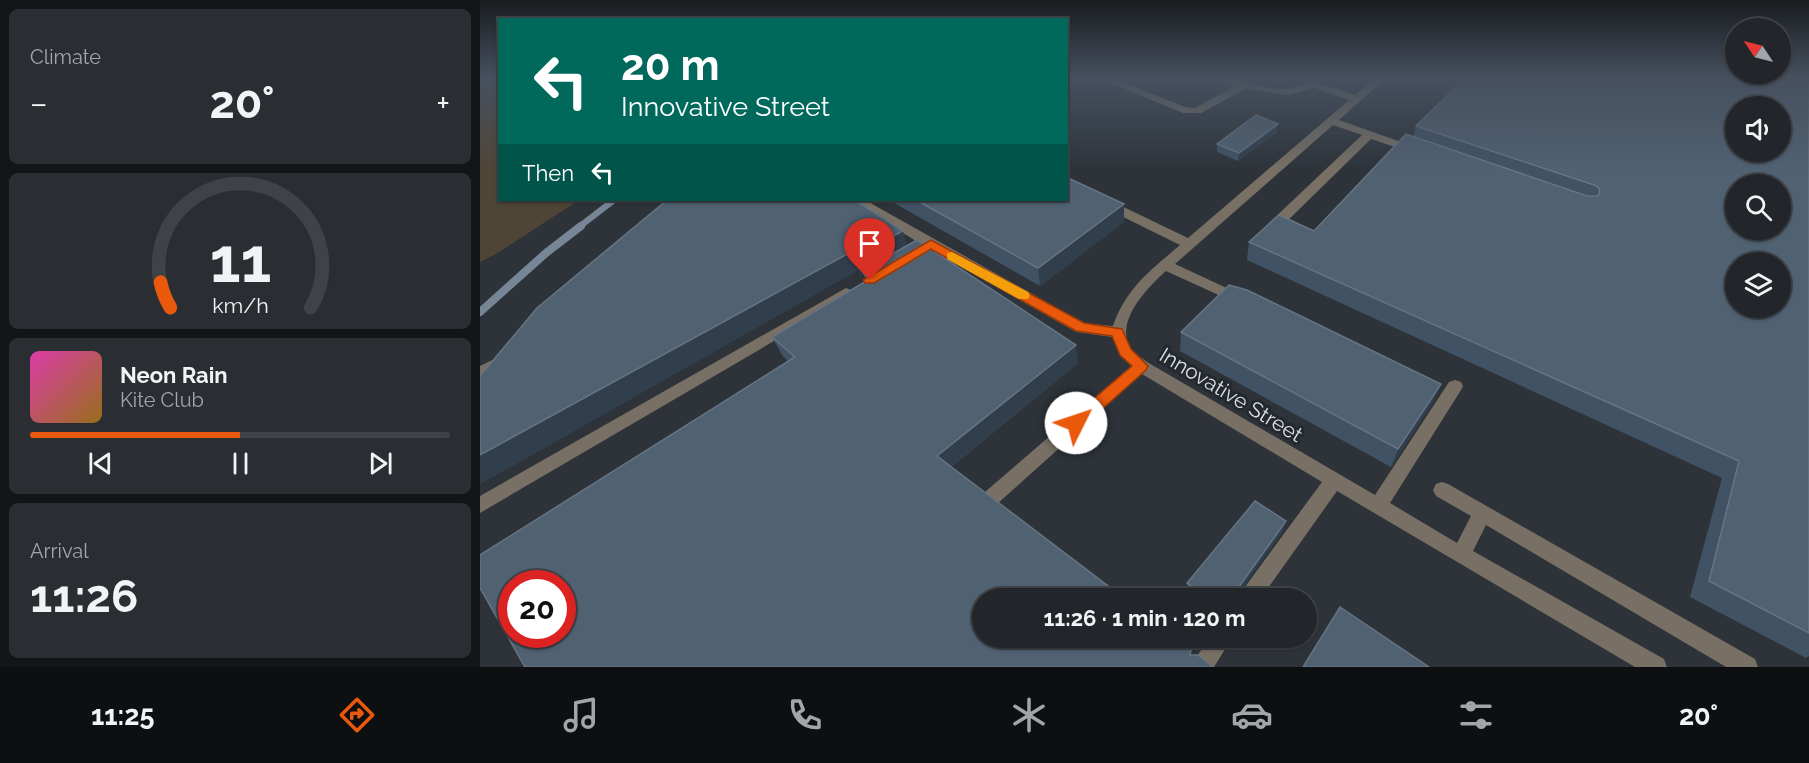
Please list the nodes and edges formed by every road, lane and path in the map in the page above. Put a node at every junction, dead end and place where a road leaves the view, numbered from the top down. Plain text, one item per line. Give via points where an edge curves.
1 (1181, 109) edge
2 (1200, 109) edge
3 (1345, 109) edge
4 (1332, 121) junction
5 (1370, 134) junction
6 (1426, 154) edge
7 (1097, 199) edge
8 (859, 201) edge
9 (1273, 227) edge
10 (931, 244) junction
11 (1189, 244) junction
12 (1165, 265) junction
13 (890, 268) edge
14 (860, 286) edge
15 (1245, 302) edge
16 (1118, 332) junction
17 (515, 351) edge
18 (1141, 366) junction
19 (483, 371) edge
20 (1455, 386) dead end
21 (1334, 480) junction
22 (1442, 490) dead end
23 (991, 498) edge
24 (480, 504) edge
25 (1378, 506) junction
26 (1482, 513) junction
27 (1461, 555) junction
28 (1256, 588) edge
29 (1215, 648) edge
30 (1651, 666) edge
31 (1201, 667) edge
32 (1747, 667) edge

1 - 2 street
3 - 4 street
4 - 5 street
4 - 11 street
5 - 6 street
5 - 9 street
7 - 11 street
8 - 10 street
10 - 13 street
10 - 16 street via 1081,328
11 - 12 street
12 - 15 street
12 - 16 street via 1132,299
14 - 24 street
16 - 18 street, Innovative Street via 1125,352
17 - 19 street
18 - 21 street, Innovative Street
18 - 23 street
20 - 25 street
21 - 25 street, Innovative Street
21 - 28 street
22 - 26 street
25 - 27 street, Innovative Street
26 - 27 street
26 - 32 street
27 - 30 street, Innovative Street
29 - 31 street

